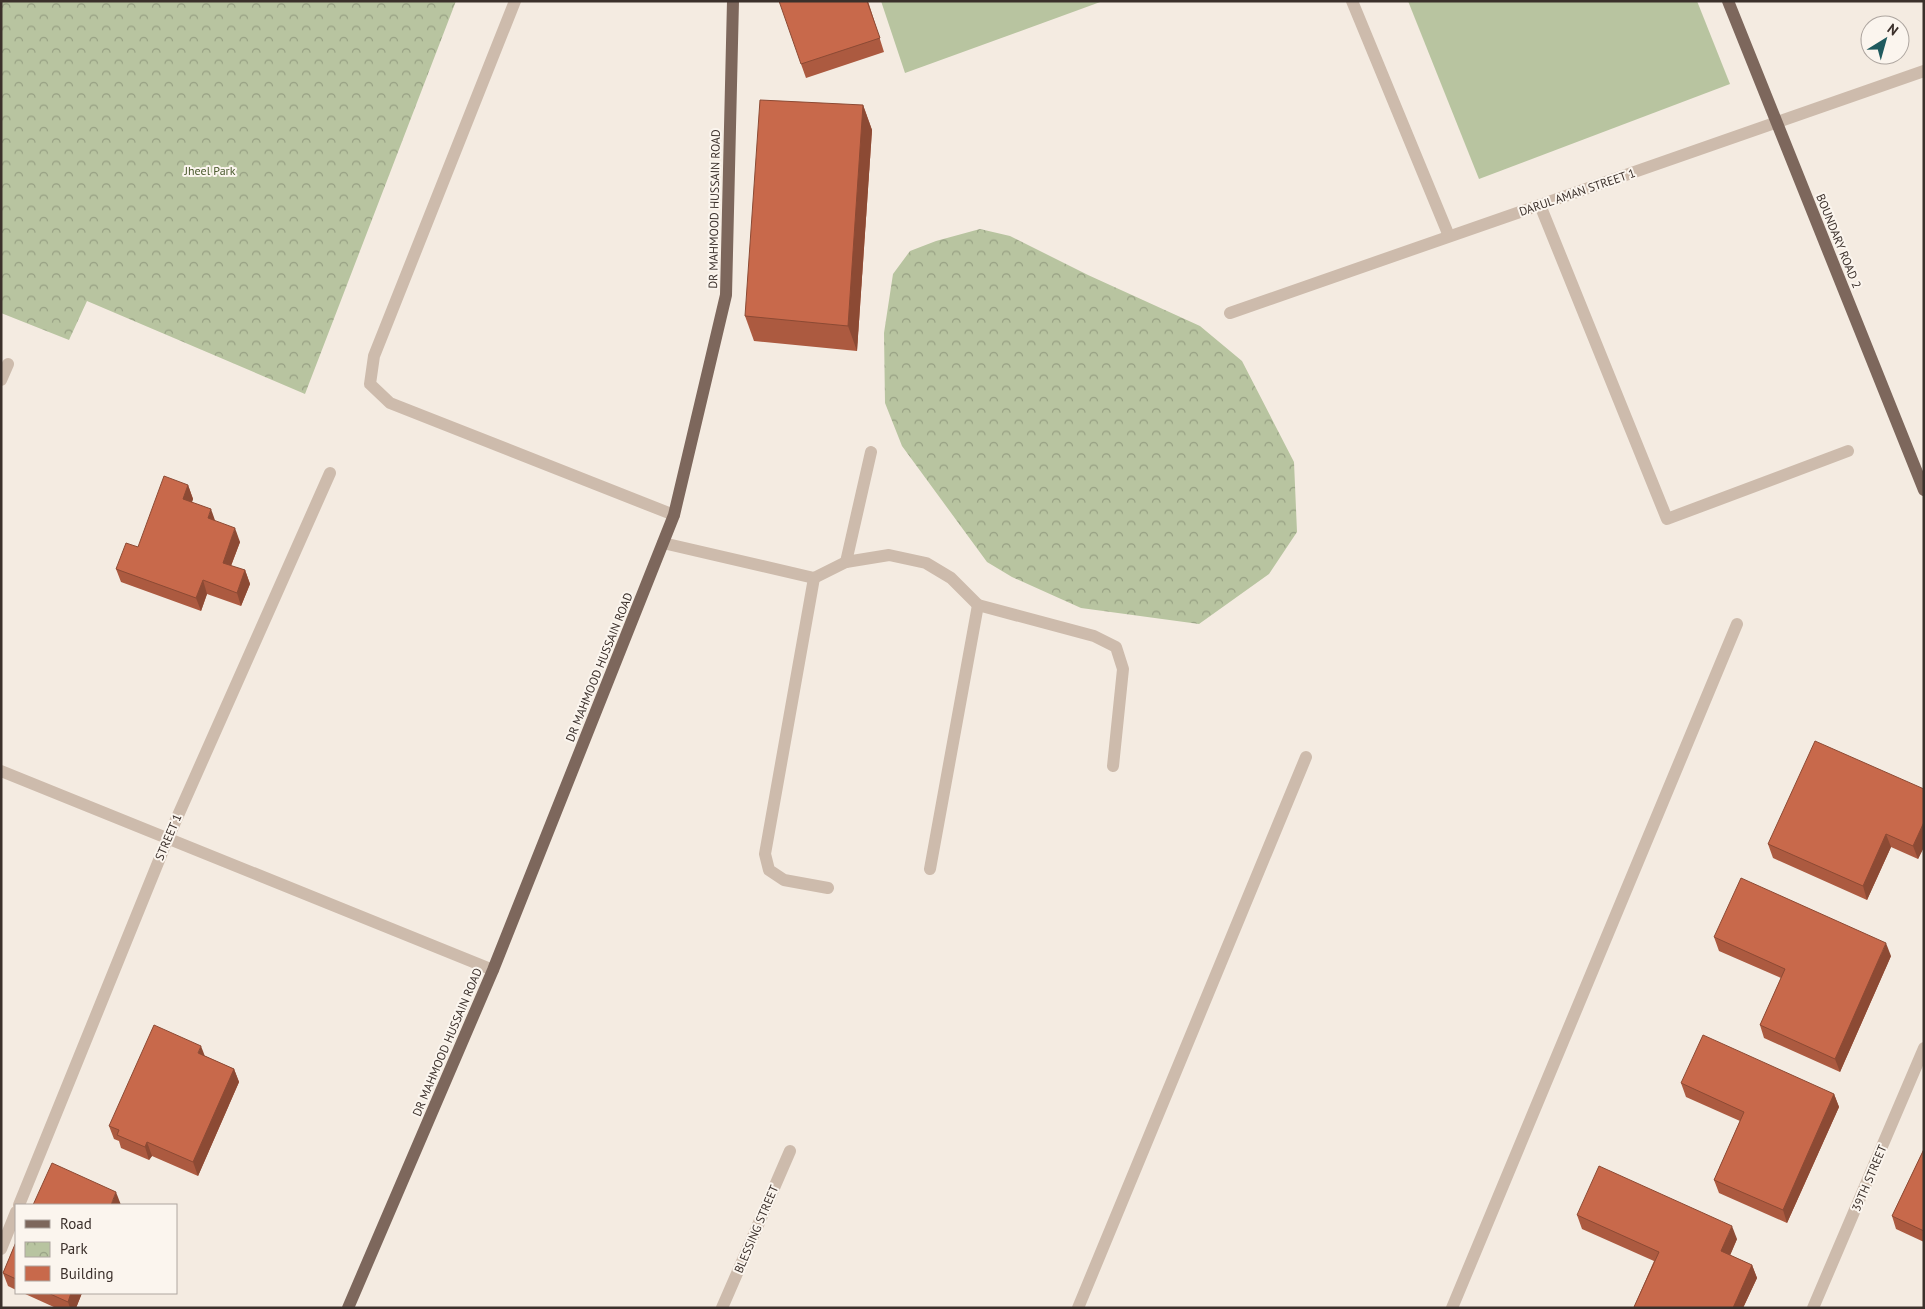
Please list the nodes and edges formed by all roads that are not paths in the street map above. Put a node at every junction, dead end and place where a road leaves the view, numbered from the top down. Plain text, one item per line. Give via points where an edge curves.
1 (515, 1) edge
2 (733, 1) edge
3 (1352, 1) edge
4 (1728, 1) edge
5 (1924, 71) edge
6 (1776, 122) junction
7 (1540, 204) junction
8 (1449, 236) junction
9 (1230, 313) dead end
10 (8, 364) dead end
11 (1, 380) edge
12 (1848, 451) dead end
13 (871, 452) dead end
14 (330, 473) dead end
15 (1924, 490) edge
16 (674, 515) junction
17 (663, 543) junction
18 (846, 562) junction
19 (814, 578) junction
20 (978, 605) junction
21 (1737, 624) dead end
22 (1306, 757) dead end
23 (1113, 766) dead end
24 (1, 771) edge
25 (168, 838) junction
26 (930, 868) dead end
27 (828, 888) dead end
28 (493, 970) junction
29 (1922, 1055) edge
30 (790, 1151) dead end
31 (19, 1204) edge
32 (15, 1214) edge
33 (1, 1249) edge
34 (348, 1308) edge
35 (722, 1308) edge
36 (1078, 1308) edge
37 (1452, 1308) edge
38 (1814, 1308) edge

1 - 16 street via 374,356 370,384 390,403
2 - 16 main road, DR MAHMOOD HUSSAIN ROAD via 726,295
3 - 8 street
4 - 6 main road, BOUNDARY ROAD 2
5 - 6 street, DARUL AMAN STREET 1
6 - 7 street, DARUL AMAN STREET 1
6 - 15 main road, BOUNDARY ROAD 2
7 - 8 street, DARUL AMAN STREET 1
7 - 12 street via 1667,519
8 - 9 street, DARUL AMAN STREET 1
10 - 11 street
13 - 18 street
14 - 25 street, STREET 1
16 - 17 main road, DR MAHMOOD HUSSAIN ROAD
17 - 19 street
17 - 28 main road, DR MAHMOOD HUSSAIN ROAD
18 - 19 street
18 - 20 street via 889,555 926,563 951,578
19 - 27 street via 764,854 769,870 784,880
20 - 23 street via 1094,636 1116,647 1123,669
20 - 26 street
21 - 37 street
22 - 36 street
24 - 25 street
25 - 28 street
25 - 31 street, STREET 1
28 - 34 main road, DR MAHMOOD HUSSAIN ROAD
29 - 38 street, 39TH STREET
30 - 35 street, BLESSING STREET
32 - 33 street

